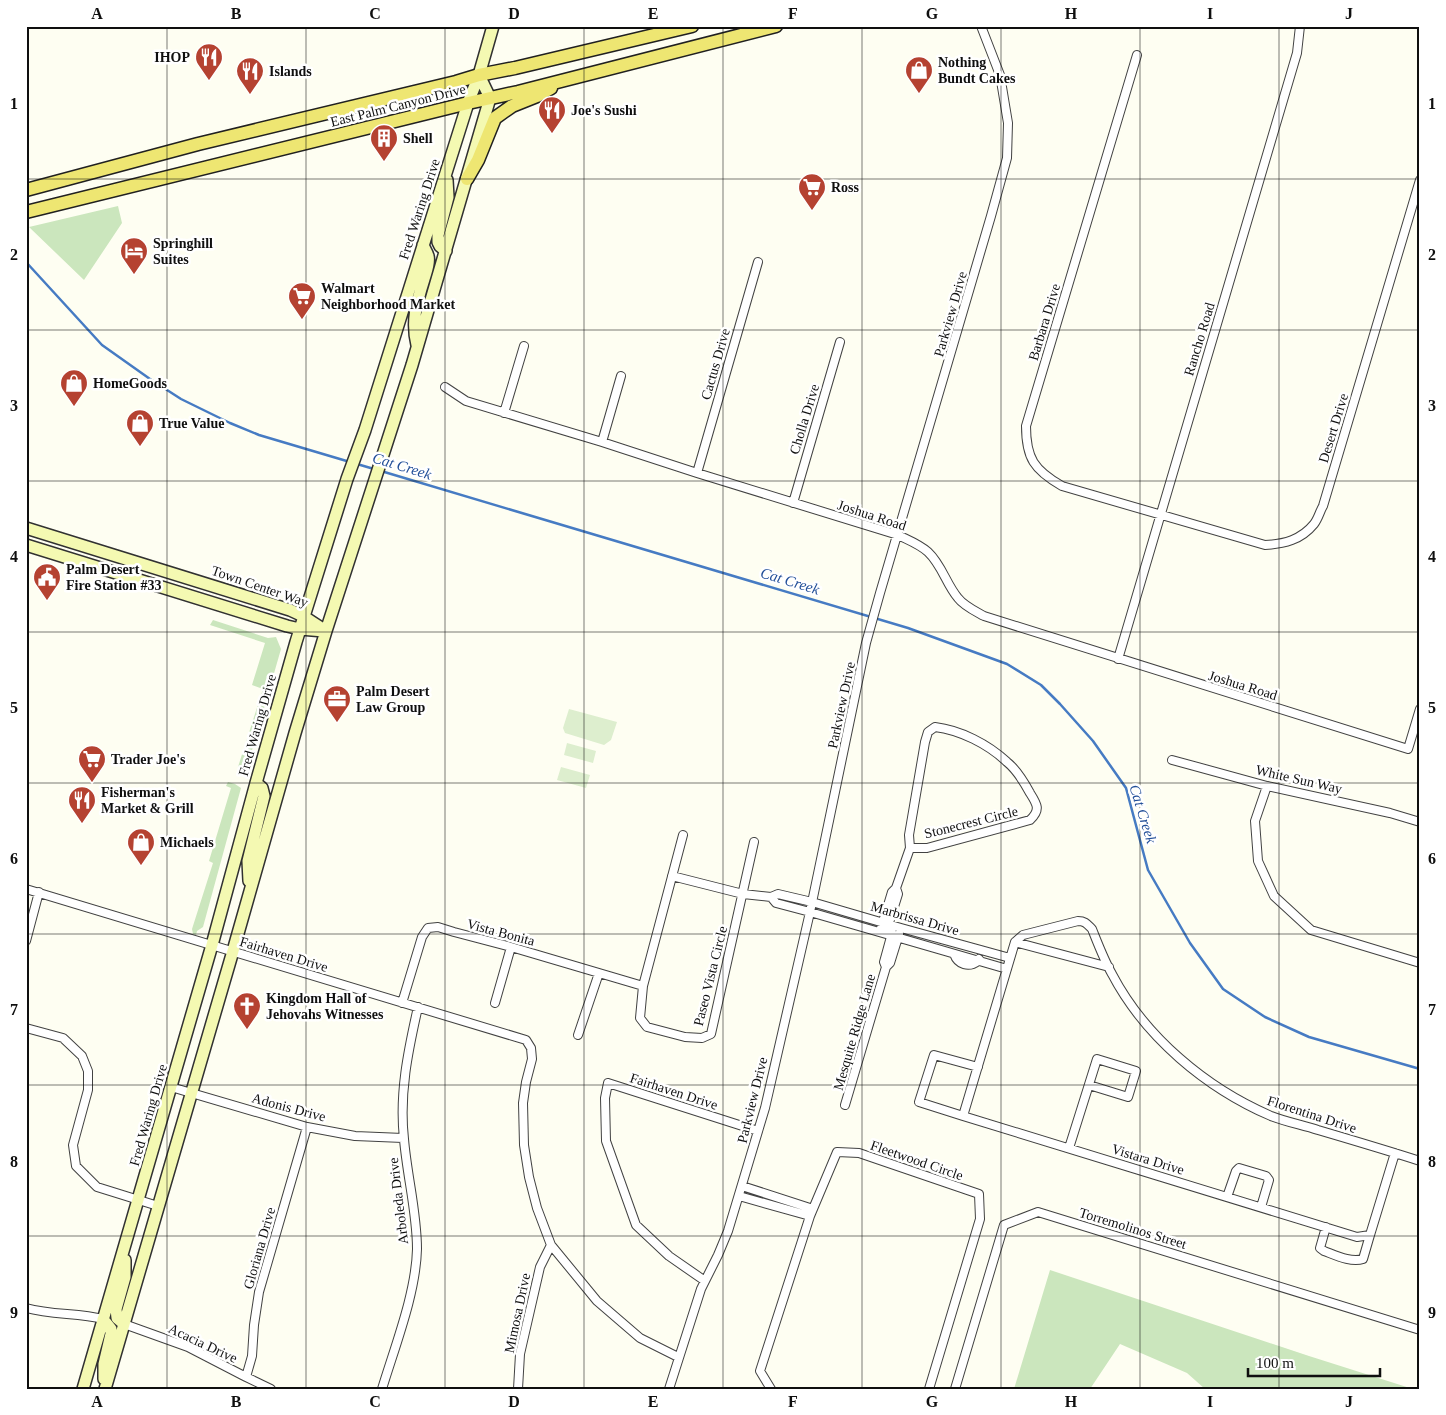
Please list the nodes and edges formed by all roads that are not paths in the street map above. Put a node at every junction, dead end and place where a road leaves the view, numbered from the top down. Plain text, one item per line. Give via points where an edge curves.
1 (493, 26) edge
2 (692, 26) edge
3 (776, 26) edge
4 (981, 26) edge
5 (1300, 26) edge
6 (1137, 55) dead end
7 (479, 75) junction
8 (564, 80) junction
9 (490, 98) junction
10 (468, 102) junction
11 (446, 172) junction
12 (467, 179) junction
13 (1420, 180) edge
14 (26, 190) edge
15 (26, 212) edge
16 (423, 245) junction
17 (446, 251) junction
18 (758, 262) dead end
19 (840, 342) dead end
20 (417, 346) junction
21 (524, 346) dead end
22 (621, 376) dead end
23 (445, 387) dead end
24 (504, 413) junction
25 (602, 442) junction
26 (697, 473) junction
27 (792, 503) junction
28 (1160, 514) junction
29 (26, 528) edge
30 (898, 535) junction
31 (26, 545) edge
32 (304, 616) junction
33 (300, 629) junction
34 (326, 631) junction
35 (1118, 659) junction
36 (1420, 709) edge
37 (1172, 760) dead end
38 (256, 783) junction
39 (1267, 786) junction
40 (1420, 822) edge
41 (683, 836) dead end
42 (754, 842) dead end
43 (910, 848) junction
44 (672, 876) junction
45 (26, 889) edge
46 (39, 892) junction
47 (250, 892) junction
48 (743, 894) junction
49 (771, 897) junction
50 (812, 902) junction
51 (810, 912) junction
52 (892, 925) junction
53 (889, 935) junction
54 (944, 940) junction
55 (26, 942) edge
56 (1015, 942) junction
57 (212, 945) junction
58 (511, 947) junction
59 (941, 950) junction
60 (981, 950) junction
61 (233, 951) junction
62 (1010, 958) junction
63 (978, 961) junction
64 (1420, 963) edge
65 (1109, 967) junction
66 (1007, 969) junction
67 (599, 973) junction
68 (643, 986) junction
69 (402, 1003) junction
70 (495, 1003) dead end
71 (418, 1007) junction
72 (26, 1028) edge
73 (578, 1035) dead end
74 (978, 1067) junction
75 (1089, 1085) junction
76 (171, 1087) junction
77 (191, 1092) junction
78 (845, 1105) dead end
79 (963, 1116) junction
80 (307, 1127) junction
81 (758, 1131) junction
82 (403, 1138) junction
83 (1069, 1148) junction
84 (1395, 1153) junction
85 (1420, 1161) edge
86 (742, 1186) junction
87 (739, 1196) junction
88 (1227, 1197) junction
89 (139, 1201) junction
90 (158, 1206) junction
91 (1261, 1207) junction
92 (812, 1213) junction
93 (1326, 1227) junction
94 (1370, 1235) junction
95 (126, 1246) junction
96 (551, 1246) junction
97 (705, 1281) junction
98 (26, 1308) edge
99 (103, 1319) junction
100 (124, 1324) junction
101 (1420, 1330) edge
102 (678, 1357) junction
103 (246, 1377) junction
104 (83, 1389) edge
105 (105, 1389) edge
106 (271, 1389) edge
107 (382, 1389) edge
108 (518, 1389) edge
109 (669, 1389) edge
110 (771, 1389) edge
111 (929, 1389) edge
112 (955, 1389) edge

1 - 7 main road, Fred Waring Drive
2 - 7 main road, East Palm Canyon Drive
3 - 8 main road, East Palm Canyon Drive
4 - 30 street, Parkview Drive via 1000,76 1008,123 1007,158
5 - 28 street, Rancho Road via 1297,53
6 - 28 street, Barbara Drive via 1026,426 1026,444 1032,462 1046,477 1062,486
7 - 9 main road
7 - 10 main road, Fred Waring Drive
7 - 14 main road, East Palm Canyon Drive
8 - 9 main road, East Palm Canyon Drive
8 - 12 main road via 494,118
9 - 10 main road, East Palm Canyon Drive
9 - 12 main road
10 - 11 main road, Fred Waring Drive
10 - 15 main road, East Palm Canyon Drive
11 - 16 main road, Fred Waring Drive
11 - 17 main road via 448,197 438,235 438,242
12 - 17 main road
13 - 28 street, Desert Drive via 1323,506 1315,523 1302,535 1282,544 1265,545
16 - 20 main road via 428,264 417,300 414,332
16 - 32 main road, Fred Waring Drive
17 - 20 main road
18 - 26 street, Cactus Drive
19 - 27 street, Cholla Drive
20 - 34 main road
21 - 24 street
22 - 25 street
23 - 24 street, Joshua Road via 466,401
24 - 25 street, Joshua Road
25 - 26 street, Joshua Road
26 - 27 street, Joshua Road
27 - 30 street, Joshua Road
28 - 35 street, Rancho Road
29 - 32 main road, Town Center Way
30 - 35 street, Joshua Road via 918,544 929,554 959,600 984,616
30 - 50 street, Parkview Drive via 866,643
31 - 33 main road, Town Center Way
32 - 33 main road, Fred Waring Drive
32 - 34 main road, Town Center Way
33 - 34 main road, Town Center Way
33 - 38 main road, Fred Waring Drive
34 - 47 main road
35 - 36 street, Joshua Road via 1408,750
37 - 39 street, White Sun Way
38 - 47 main road via 264,796 248,861
38 - 57 main road, Fred Waring Drive
39 - 40 street, White Sun Way
39 - 64 street via 1255,821 1258,861 1274,896 1311,930
41 - 44 street, Paseo Vista Circle
42 - 48 street, Paseo Vista Circle
43 - 43 street, Stonecrest Circle via 927,848 1030,820 1036,815 1036,802 1008,762 970,738 947,728 935,727 928,732 925,742 909,835
43 - 52 street, Stonecrest Circle via 896,888 898,894 891,906
44 - 48 street, Marbrissa Drive
44 - 68 street, Paseo Vista Circle
45 - 46 street, Fairhaven Drive
46 - 55 street
46 - 57 street, Fairhaven Drive
47 - 61 main road
48 - 49 street, Marbrissa Drive
48 - 68 street, Paseo Vista Circle via 711,1034 702,1038 685,1037 647,1027 640,1018
49 - 50 street, Marbrissa Drive via 778,894
49 - 51 street, Marbrissa Drive via 776,903
50 - 51 street, Parkview Drive
50 - 52 street, Marbrissa Drive
51 - 53 street, Marbrissa Drive
51 - 81 street, Parkview Drive
52 - 53 street, Stonecrest Circle
52 - 53 street, Mesquite Ridge Lane
52 - 54 street, Marbrissa Drive
53 - 59 street, Marbrissa Drive
53 - 78 street, Mesquite Ridge Lane via 886,967
54 - 59 street
54 - 60 street, Marbrissa Drive
56 - 62 street
56 - 65 street
56 - 65 street, Florentina Drive via 1023,936 1083,921 1092,930
57 - 61 street, Fairhaven Drive
57 - 76 main road, Fred Waring Drive
58 - 67 street, Vista Bonita
58 - 69 street, Vista Bonita via 438,927 428,928 422,937
58 - 70 street
59 - 63 street, Marbrissa Drive
60 - 62 street, Marbrissa Drive
60 - 63 street
61 - 69 street, Fairhaven Drive
61 - 77 main road
62 - 66 street
63 - 66 street, Marbrissa Drive
65 - 84 street, Florentina Drive via 1130,1004 1154,1033 1208,1081 1272,1116
66 - 74 street
67 - 68 street, Vista Bonita
67 - 73 street
69 - 71 street, Fairhaven Drive
71 - 82 street, Arboleda Drive via 405,1072
71 - 96 street, Fairhaven Drive via 526,1040 531,1048 532,1059 523,1103 524,1145 537,1208
72 - 89 street via 64,1038 82,1056 88,1070 88,1090 73,1145 76,1166 97,1187
74 - 79 street
74 - 79 street, Vistara Drive via 934,1055 919,1102
75 - 75 street via 1097,1059 1136,1071 1128,1097
75 - 83 street
76 - 77 street, Adonis Drive
76 - 89 main road, Fred Waring Drive
77 - 80 street, Adonis Drive
77 - 90 main road
79 - 83 street, Vistara Drive
80 - 82 street, Adonis Drive via 355,1136
80 - 103 street, Gloriana Drive via 259,1292 252,1356
81 - 86 street, Parkview Drive
81 - 97 street, Fairhaven Drive via 608,1083 606,1141 636,1225 669,1256
82 - 107 street, Arboleda Drive via 417,1249 411,1295
83 - 88 street, Vistara Drive
84 - 85 street, Florentina Drive
84 - 94 street
86 - 87 street, Parkview Drive
86 - 92 street
87 - 92 street
87 - 97 street, Parkview Drive via 728,1231
88 - 91 street, Vistara Drive
88 - 91 street via 1239,1168 1266,1176 1269,1180
89 - 90 street
89 - 95 main road, Fred Waring Drive
90 - 100 main road
91 - 93 street, Vistara Drive
92 - 110 street, Fleetwood Circle via 760,1371
92 - 111 street, Fleetwood Circle via 837,1152 858,1153 979,1194 980,1219
93 - 94 street, Vistara Drive via 1357,1237
93 - 94 street via 1320,1248 1352,1260 1363,1259
95 - 99 main road, Fred Waring Drive
95 - 100 main road via 125,1277 116,1309 117,1318
96 - 102 street via 597,1301 640,1338
96 - 108 street, Mimosa Drive via 540,1267 520,1354
97 - 102 street, Parkview Drive
98 - 99 street
99 - 104 main road, Fred Waring Drive
99 - 105 main road via 111,1334 104,1364
100 - 103 street, Acacia Drive via 188,1347
100 - 105 main road
101 - 112 street, Torremolinos Street via 1038,1212 1004,1225
102 - 109 street, Parkview Drive
103 - 106 street, Acacia Drive

